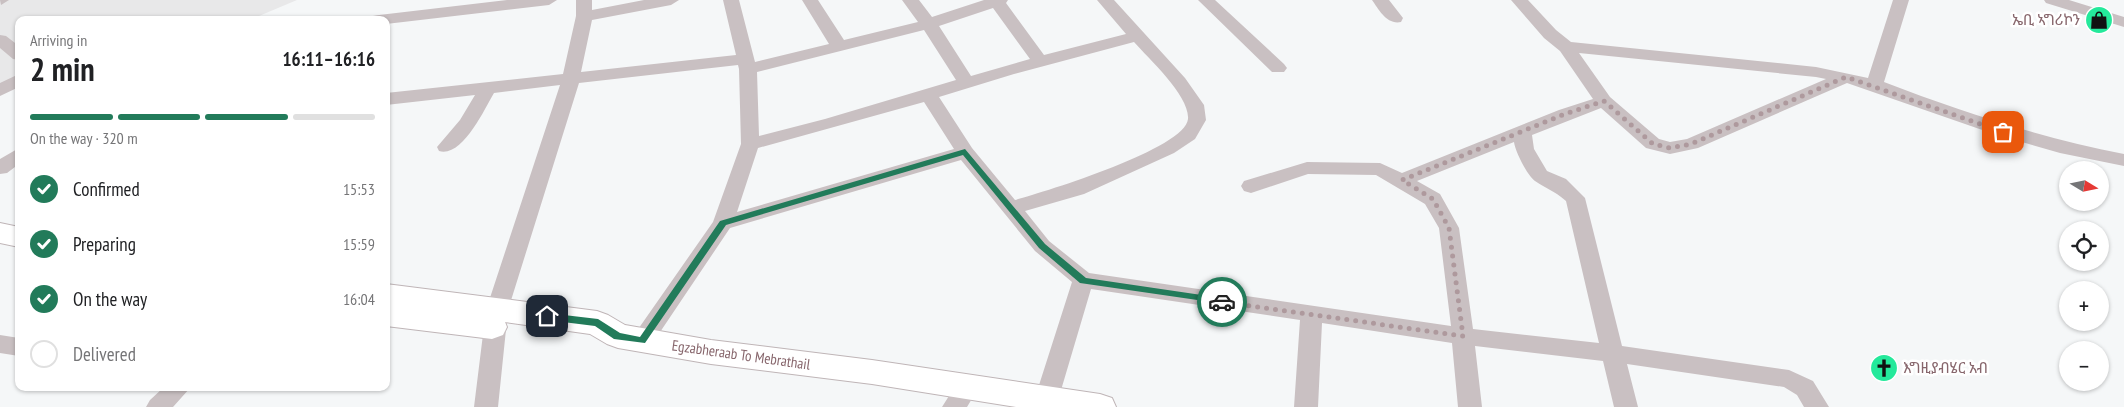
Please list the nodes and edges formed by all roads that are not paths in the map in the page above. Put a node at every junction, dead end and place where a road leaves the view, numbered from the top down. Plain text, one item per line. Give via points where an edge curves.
1 (549, 0) edge
2 (671, 0) edge
3 (731, 0) edge
4 (810, 0) edge
5 (910, 0) edge
6 (999, 0) edge
7 (1105, 0) edge
8 (1206, 0) edge
9 (1380, 0) edge
10 (1519, 0) edge
11 (1901, 0) edge
12 (2052, 0) edge
13 (430, 7) edge
14 (584, 8) edge
15 (390, 17) edge
16 (1395, 18) dead end
17 (2124, 22) edge
18 (928, 24) junction
19 (1138, 36) junction
20 (0, 40) edge
21 (840, 46) junction
22 (1566, 47) junction
23 (15, 52) edge
24 (1041, 62) junction
25 (748, 64) junction
26 (1278, 68) dead end
27 (1846, 77) junction
28 (571, 80) junction
29 (15, 82) edge
30 (966, 82) junction
31 (1874, 85) junction
32 (488, 87) junction
33 (0, 91) edge
34 (0, 96) edge
35 (929, 96) junction
36 (15, 98) edge
37 (393, 98) edge
38 (1604, 101) junction
39 (1522, 132) junction
40 (750, 144) junction
41 (446, 147) dead end
42 (965, 152) junction
43 (15, 157) edge
44 (2124, 160) edge
45 (0, 168) edge
46 (1402, 180) junction
47 (1251, 186) dead end
48 (1011, 208) junction
49 (723, 223) junction
50 (0, 233) edge
51 (15, 236) edge
52 (0, 253) edge
53 (15, 255) edge
54 (1083, 280) junction
55 (390, 296) edge
56 (390, 315) edge
57 (1310, 315) junction
58 (495, 319) junction
59 (1463, 336) junction
60 (630, 338) junction
61 (0, 344) edge
62 (15, 347) edge
63 (1613, 353) junction
64 (175, 391) edge
65 (961, 397) edge
66 (1046, 402) edge
67 (158, 407) edge
68 (486, 407) edge
69 (1100, 407) edge
70 (1306, 407) edge
71 (1470, 407) edge
72 (1626, 407) edge
73 (1817, 407) edge

1 - 13 street
2 - 14 street
3 - 25 street
4 - 21 street
5 - 18 street
6 - 18 street
6 - 24 street
7 - 19 street
8 - 26 street
9 - 16 street
10 - 22 street
11 - 31 street
12 - 17 street
13 - 15 street
14 - 28 street
18 - 21 street
18 - 30 street
19 - 24 street
19 - 48 street via 1195,105 1196,120 1188,135 1167,149 1114,174 1077,189
20 - 23 street
21 - 25 street
22 - 27 street
22 - 38 street
24 - 30 street
25 - 28 street
25 - 40 street
27 - 31 street
27 - 38 street via 1691,144 1670,148 1653,144
28 - 32 street
28 - 58 street
29 - 33 street
30 - 35 street
31 - 44 street via 2003,132
32 - 37 street
32 - 41 street via 468,123
34 - 36 street
35 - 40 street
35 - 42 street
38 - 39 street
39 - 46 street
39 - 63 street via 1524,149 1540,176 1558,184 1575,198
40 - 49 street
42 - 48 street
42 - 49 street
43 - 45 street
46 - 47 street via 1380,169 1307,168
46 - 59 street via 1433,199 1449,228
48 - 54 street via 1042,246
49 - 60 street
50 - 51 main road
52 - 53 main road
54 - 57 street
54 - 66 street
55 - 58 main road
56 - 58 main road
57 - 59 street
57 - 70 street
58 - 60 main road, Egzabheraab To Mebrathail via 587,340
58 - 68 street
59 - 63 street
59 - 71 street
60 - 65 main road, Egzabheraab To Mebrathail via 711,352 872,372
61 - 62 street
63 - 72 street
63 - 73 street via 1789,379 1805,388
64 - 67 street
65 - 66 main road, Egzabheraab To Mebrathail
66 - 69 main road, Egzabheraab To Mebrathail

